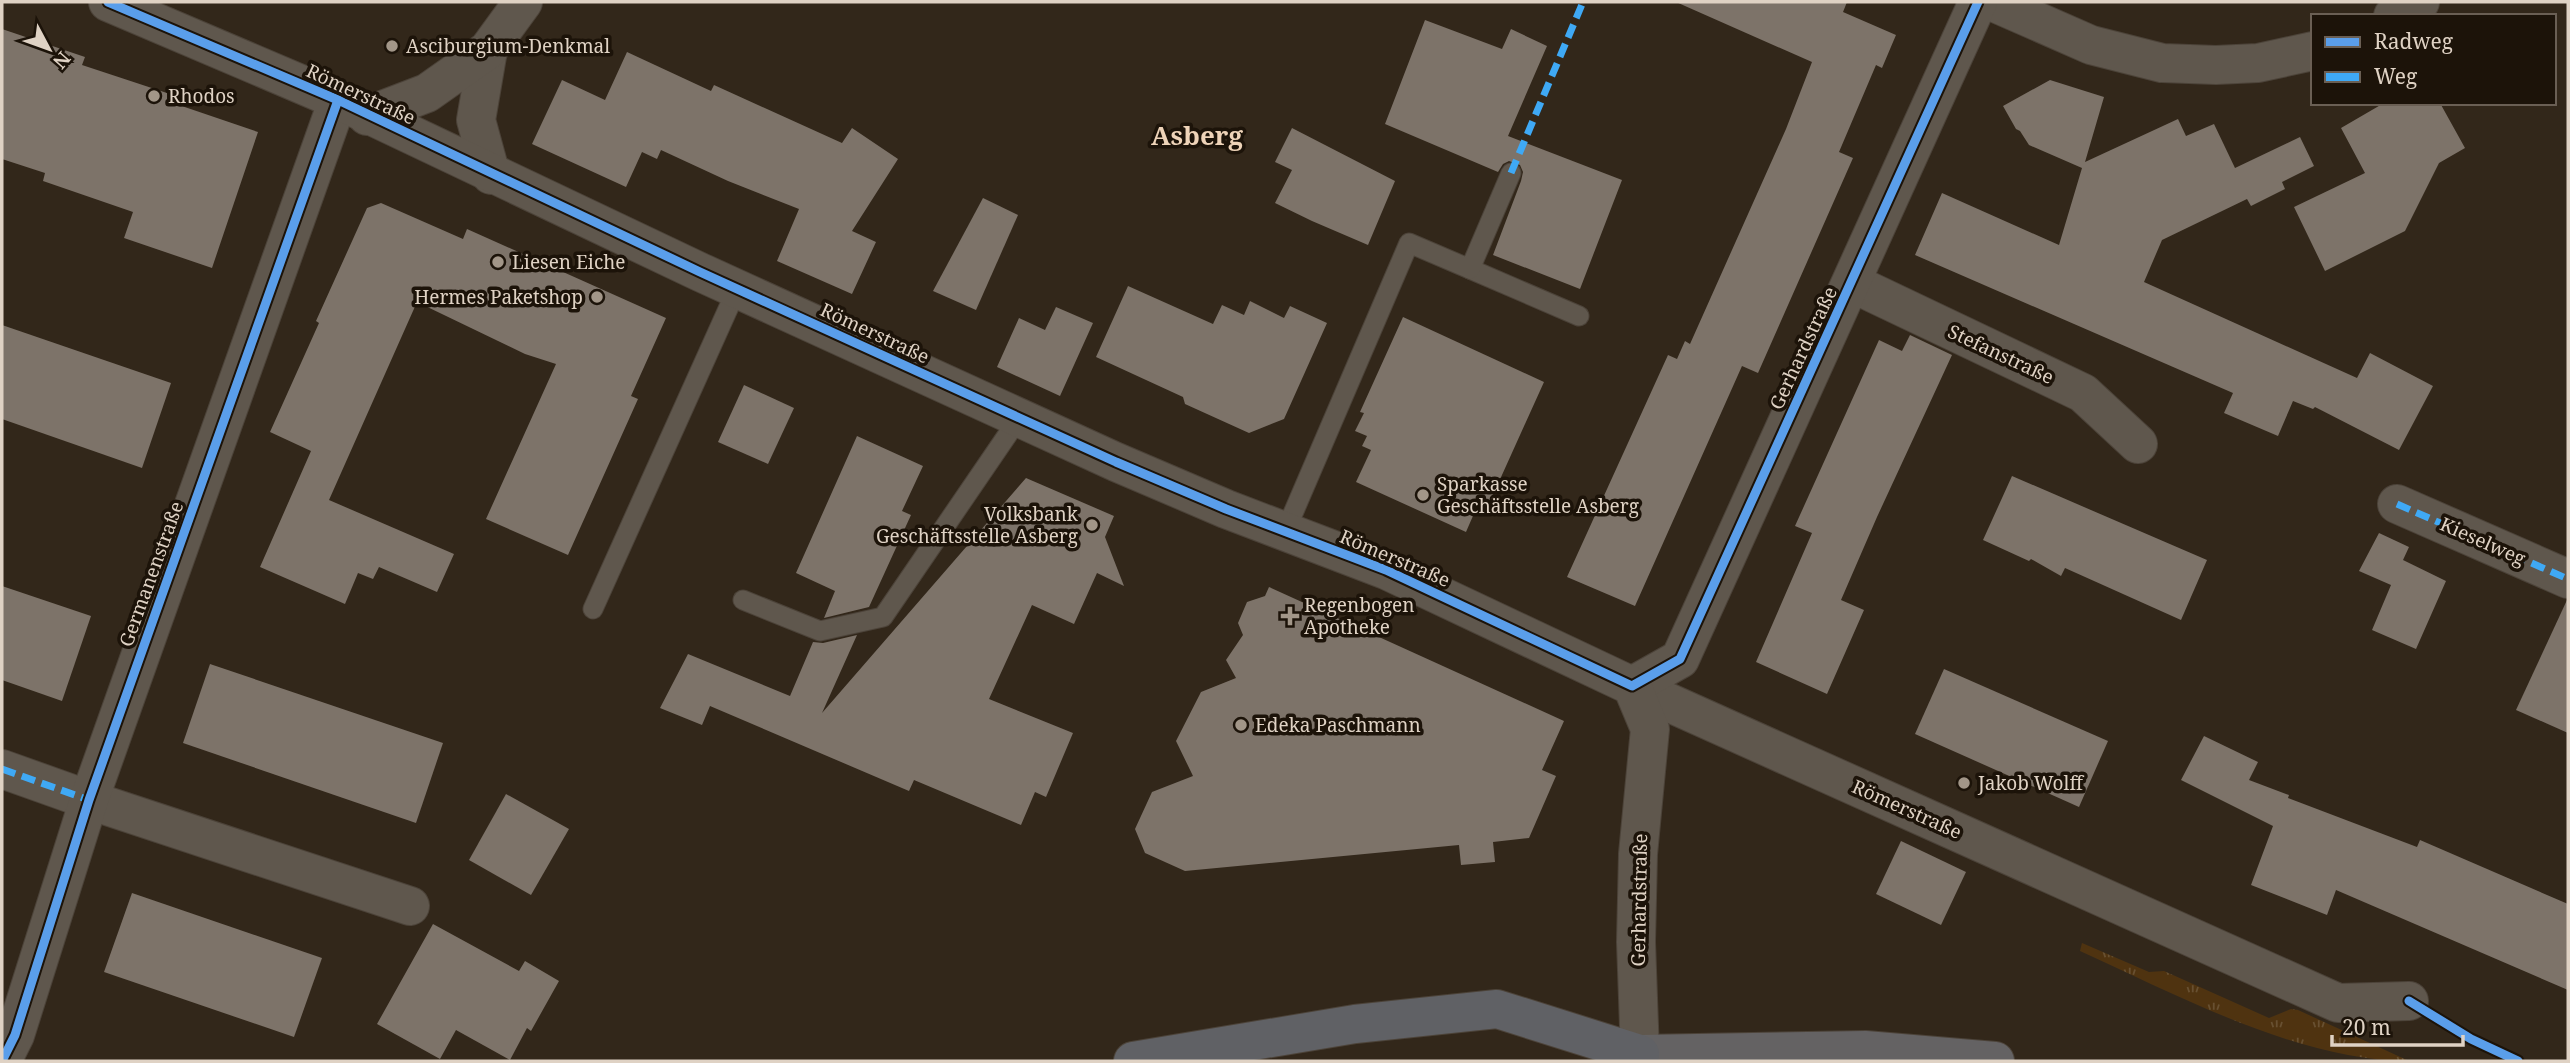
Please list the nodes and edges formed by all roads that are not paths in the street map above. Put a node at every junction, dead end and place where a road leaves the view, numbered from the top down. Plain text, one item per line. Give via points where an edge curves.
1 (108, 2) edge
2 (523, 2) edge
3 (1978, 2) edge
4 (1993, 2) edge
5 (2420, 2) edge
6 (2397, 14) edge
7 (488, 50) junction
8 (2311, 51) edge
9 (352, 108) junction
10 (1511, 173) dead end
11 (491, 175) junction
12 (1470, 269) junction
13 (1852, 283) junction
14 (737, 289) junction
15 (1579, 316) dead end
16 (1020, 418) junction
17 (2138, 444) dead end
18 (2397, 504) dead end
19 (1285, 532) junction
20 (2568, 579) edge
21 (743, 600) dead end
22 (593, 609) dead end
23 (1632, 685) junction
24 (2, 769) edge
25 (89, 800) junction
26 (410, 906) dead end
27 (2409, 1001) dead end
28 (1640, 1059) edge
29 (2, 1061) edge
30 (1133, 1061) edge
31 (1601, 1061) edge
32 (1996, 1061) edge

1 - 9 street, Römerstraße
2 - 7 street
3 - 13 street, Gerhardstraße
4 - 8 street via 2091,45 2162,63 2258,62
5 - 6 street
7 - 9 street via 426,93
7 - 11 street via 476,120
9 - 11 street, Römerstraße
9 - 25 street, Germanenstraße
10 - 12 lane
11 - 14 street, Römerstraße
12 - 15 lane
12 - 19 lane via 1409,243
13 - 17 street, Stefanstraße via 2083,393
13 - 23 street, Gerhardstraße via 1680,659
14 - 16 street, Römerstraße
14 - 22 lane
16 - 19 street, Römerstraße
16 - 21 lane via 883,617 820,631
18 - 20 street, Kieselweg
19 - 23 street, Römerstraße via 1386,570
23 - 27 street, Römerstraße via 2338,1003
23 - 28 street, Gerhardstraße via 1650,729 1638,854
24 - 25 street
25 - 26 street
25 - 29 street, Germanenstraße via 15,1035
28 - 30 highway via 1497,1009 1355,1024
28 - 31 highway
28 - 32 main road via 1865,1050

